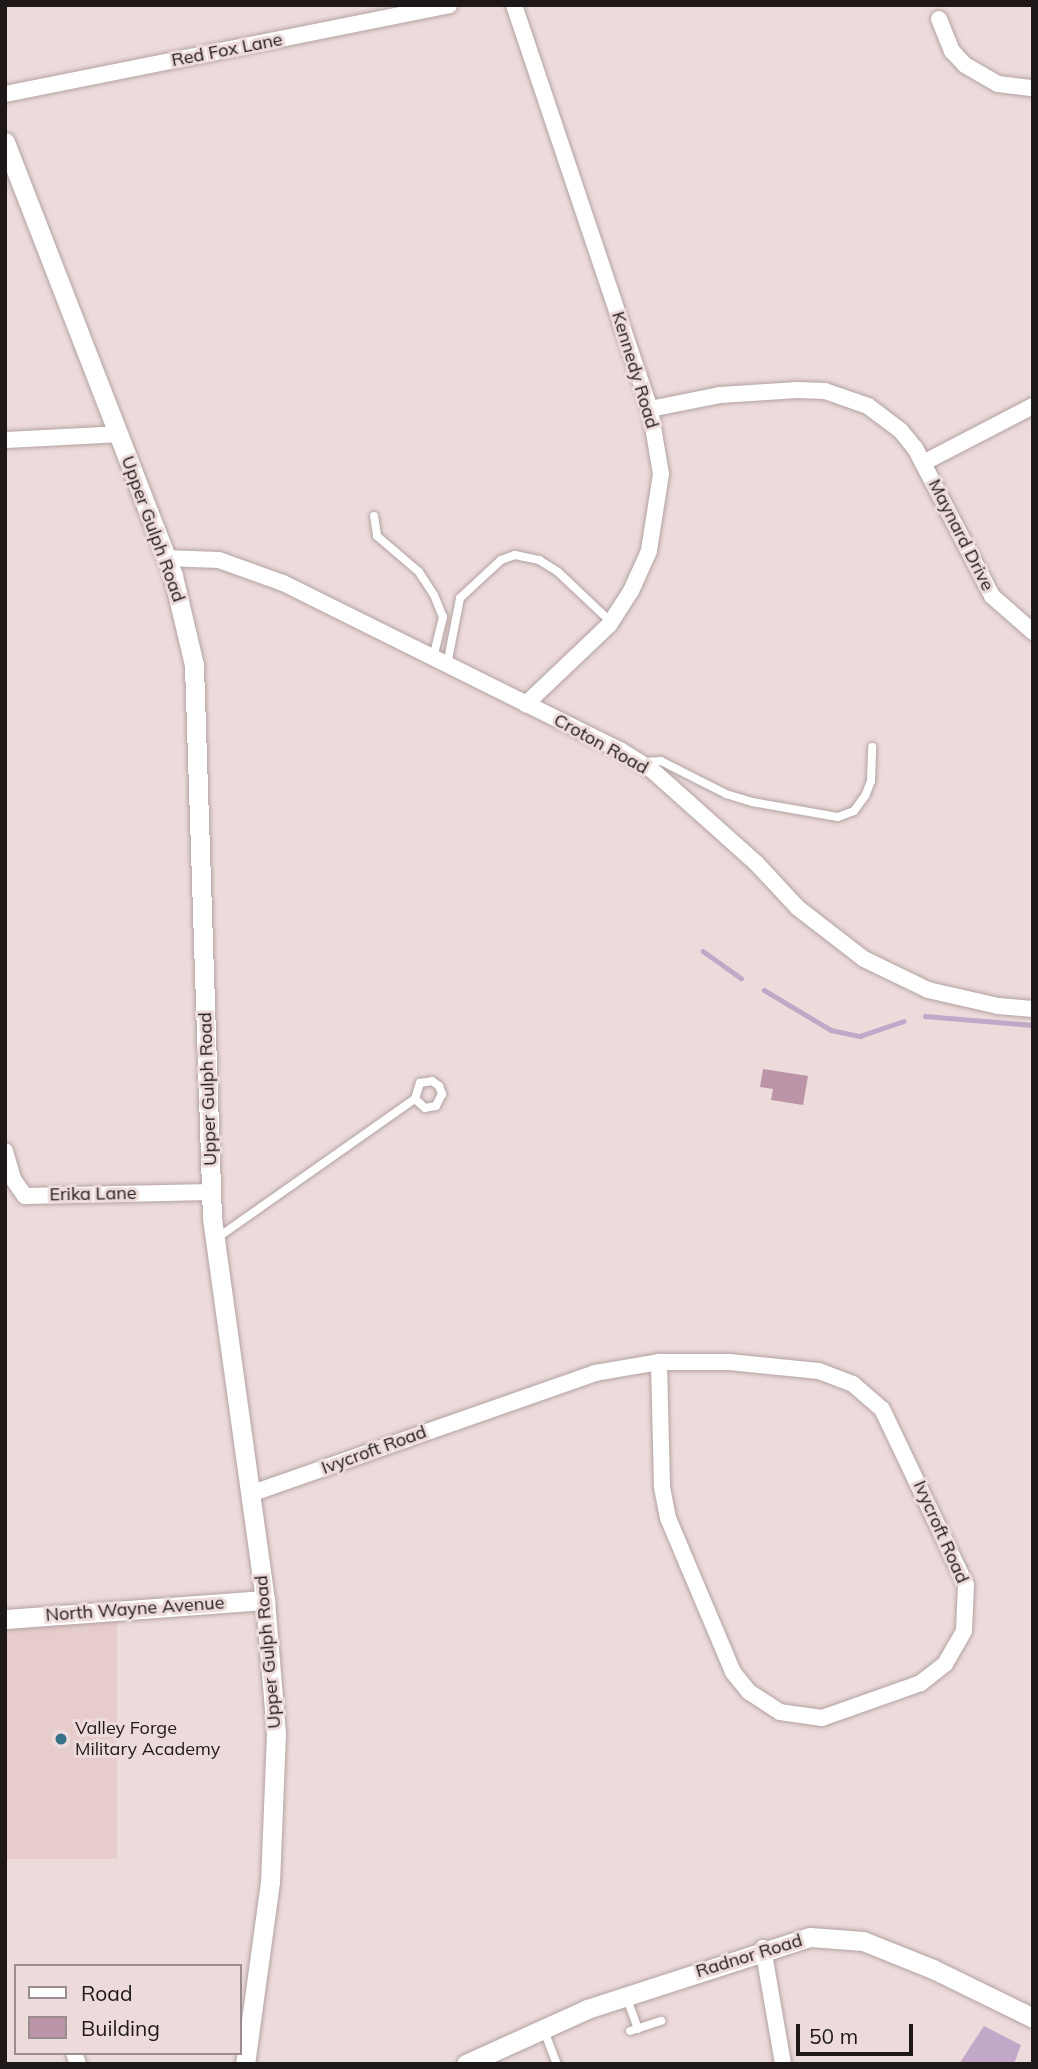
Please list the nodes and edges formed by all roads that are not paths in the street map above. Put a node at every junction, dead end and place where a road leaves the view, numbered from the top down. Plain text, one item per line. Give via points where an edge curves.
1 (449, 5) edge
2 (514, 5) edge
3 (939, 19) dead end
4 (1033, 88) edge
5 (5, 94) edge
6 (5, 142) edge
7 (1033, 406) edge
8 (650, 409) junction
9 (118, 434) junction
10 (5, 440) edge
11 (923, 463) junction
12 (374, 516) dead end
13 (166, 558) junction
14 (611, 622) junction
15 (1033, 632) edge
16 (440, 661) junction
17 (526, 704) junction
18 (872, 747) dead end
19 (639, 762) junction
20 (1033, 1009) edge
21 (415, 1099) dead end
22 (5, 1151) edge
23 (211, 1192) junction
24 (215, 1239) junction
25 (659, 1362) junction
26 (250, 1494) junction
27 (265, 1600) junction
28 (5, 1619) edge
29 (763, 1948) junction
30 (626, 1996) junction
31 (1033, 2018) edge
32 (661, 2021) dead end
33 (543, 2028) junction
34 (245, 2064) edge
35 (466, 2064) edge
36 (557, 2064) edge
37 (783, 2064) edge

1 - 5 street, Red Fox Lane
2 - 8 street, Kennedy Road
3 - 4 street via 951,51 965,65 998,84
6 - 9 street, Upper Gulph Road
7 - 11 street, Maynard Drive
8 - 11 street, Maynard Drive via 756,390 825,391 848,397 885,417
8 - 14 street, Kennedy Road via 661,474 657,513 649,551
9 - 10 street
9 - 13 street, Upper Gulph Road
11 - 15 street, Maynard Drive via 992,596
12 - 16 lane via 377,536 419,572 434,595 443,617
13 - 16 street, Croton Road via 219,560 270,578
13 - 23 street, Upper Gulph Road via 184,617 199,712
14 - 16 lane via 558,572 539,560 515,555 501,559 460,598
14 - 17 street, Kennedy Road
16 - 17 street, Croton Road
17 - 19 street, Croton Road
18 - 19 lane via 871,781 865,796 854,811 838,817 752,802 660,761
19 - 20 street, Croton Road via 757,864 798,908 864,959 928,990
21 - 24 lane
22 - 23 street, Erika Lane via 13,1179 25,1196
23 - 24 street, Upper Gulph Road
24 - 26 street, Upper Gulph Road
25 - 25 street, Ivycroft Road via 729,1362 819,1371 853,1384 882,1409 966,1585 964,1630 945,1664 921,1683 822,1718 779,1712 750,1692 733,1672 668,1518 662,1486
25 - 26 street, Ivycroft Road via 595,1373
26 - 27 street, Upper Gulph Road
27 - 28 street, North Wayne Avenue
27 - 34 street, Upper Gulph Road via 276,1726 275,1810
29 - 30 street, Radnor Road
29 - 31 street, Radnor Road via 810,1937 863,1941
29 - 37 street
30 - 32 lane via 634,2030
30 - 33 street, Radnor Road
33 - 35 street, Radnor Road
33 - 36 lane

